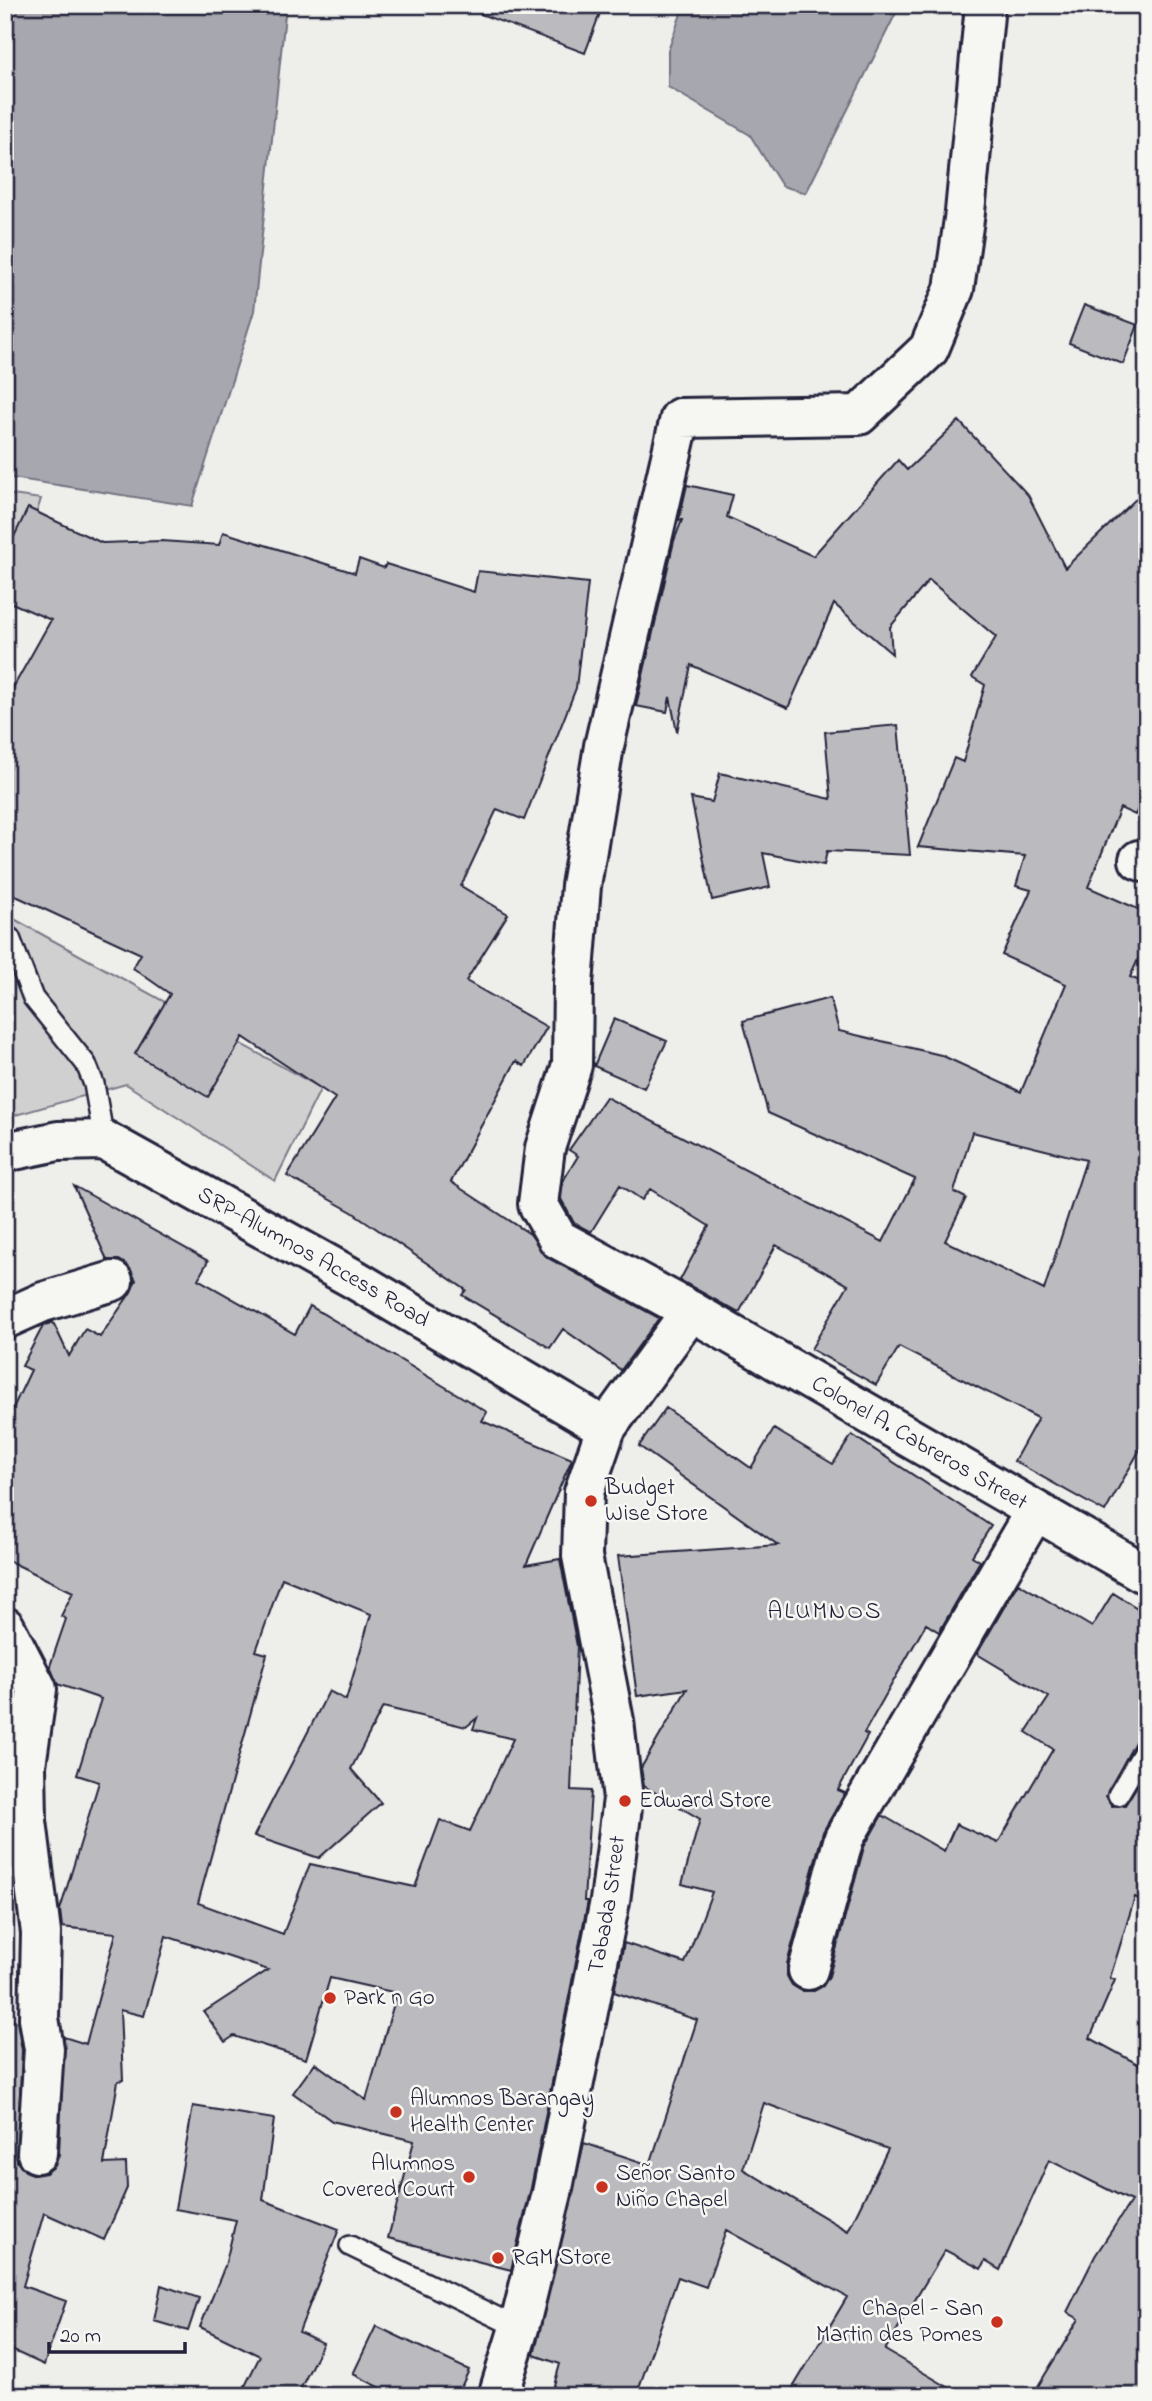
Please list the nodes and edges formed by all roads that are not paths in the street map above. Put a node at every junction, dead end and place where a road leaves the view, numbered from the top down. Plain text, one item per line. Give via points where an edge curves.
1 (985, 5) edge
2 (10, 938) dead end
3 (104, 1140) junction
4 (5, 1153) edge
5 (113, 1281) dead end
6 (691, 1311) junction
7 (5, 1319) edge
8 (606, 1428) junction
9 (1035, 1511) junction
10 (1147, 1575) edge
11 (5, 1627) edge
12 (1147, 1746) edge
13 (1118, 1795) dead end
14 (808, 1970) dead end
15 (37, 2153) dead end
16 (350, 2246) dead end
17 (519, 2328) junction
18 (498, 2396) edge

1 - 6 street, Colonel A. Cabreros Street via 956,276 929,349 859,415 681,418 604,746 581,886 572,1066 545,1148 538,1204 558,1239
2 - 3 lane via 33,998 86,1064
3 - 4 street, SRP-Alumnos Access Road via 58,1140
3 - 8 street, SRP-Alumnos Access Road via 354,1279
5 - 7 street via 43,1301
6 - 8 street, Tabada Street
6 - 9 street, Colonel A. Cabreros Street
8 - 17 street, Tabada Street via 584,1492 582,1556 614,1721 623,1798 610,1901 574,2087
9 - 10 street, Colonel A. Cabreros Street
9 - 14 street via 844,1838
11 - 15 street via 37,1689 26,1779 41,1933 38,2018 44,2049
12 - 13 lane
16 - 17 lane
17 - 18 street, Tabada Street

